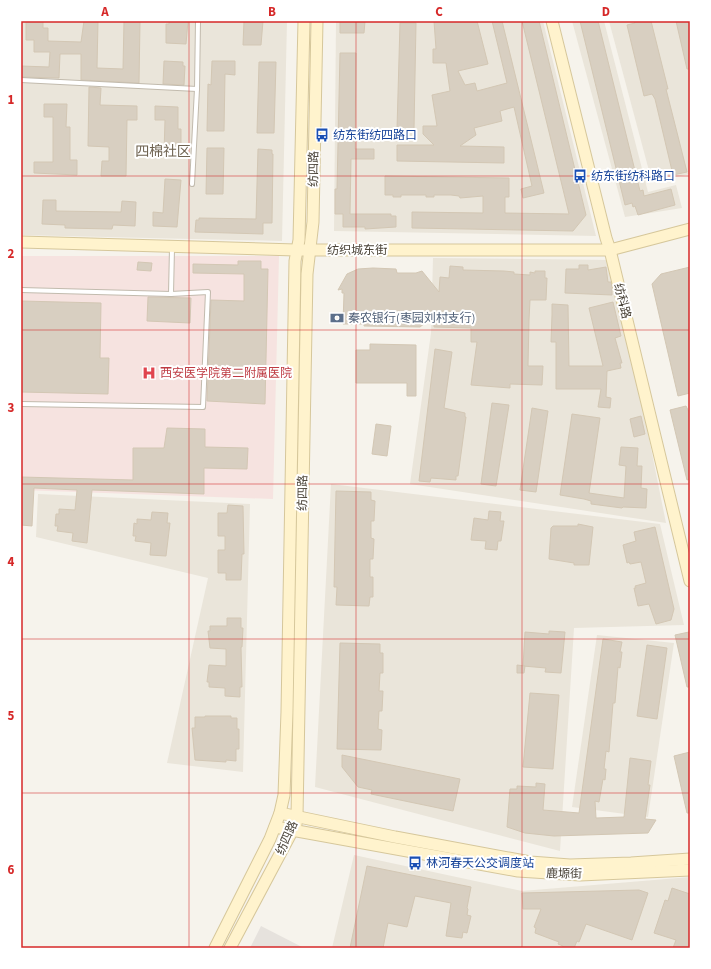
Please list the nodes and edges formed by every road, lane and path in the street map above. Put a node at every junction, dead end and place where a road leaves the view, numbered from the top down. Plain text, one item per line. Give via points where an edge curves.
1 (198, 21) edge
2 (304, 21) edge
3 (317, 21) edge
4 (552, 21) edge
5 (21, 80) edge
6 (197, 89) junction
7 (192, 184) dead end
8 (690, 229) edge
9 (21, 242) edge
10 (172, 245) junction
11 (296, 250) junction
12 (310, 250) junction
13 (610, 250) junction
14 (21, 290) edge
15 (171, 294) junction
16 (21, 404) edge
17 (690, 581) edge
18 (280, 813) junction
19 (297, 816) junction
20 (275, 827) junction
21 (293, 830) junction
22 (690, 859) edge
23 (690, 870) edge
24 (215, 948) edge
25 (230, 948) edge

1 - 6 lane
2 - 11 street, 纺四路 via 300,240
3 - 12 street, 纺四路 via 313,222
4 - 13 street, 纺科路
5 - 6 lane
6 - 7 lane
8 - 13 street, 纺织城东街
9 - 10 street, 纺织城东街
10 - 11 street, 纺织城东街
10 - 15 lane
11 - 12 street, 纺织城东街
11 - 18 street, 纺四路 via 287,712 284,795
12 - 13 street, 纺织城东街
12 - 19 street, 纺四路 via 307,274
13 - 17 street, 纺科路
14 - 15 lane
15 - 16 lane via 208,292 203,407
18 - 19 street, 鹿塬街
18 - 20 street, 纺四路
19 - 21 street, 纺四路
19 - 22 street, 鹿塬街 via 530,862 578,864
20 - 21 street, 鹿塬街
20 - 24 street, 纺四路
21 - 23 street, 鹿塬街 via 518,871 580,875
21 - 25 street, 纺四路

